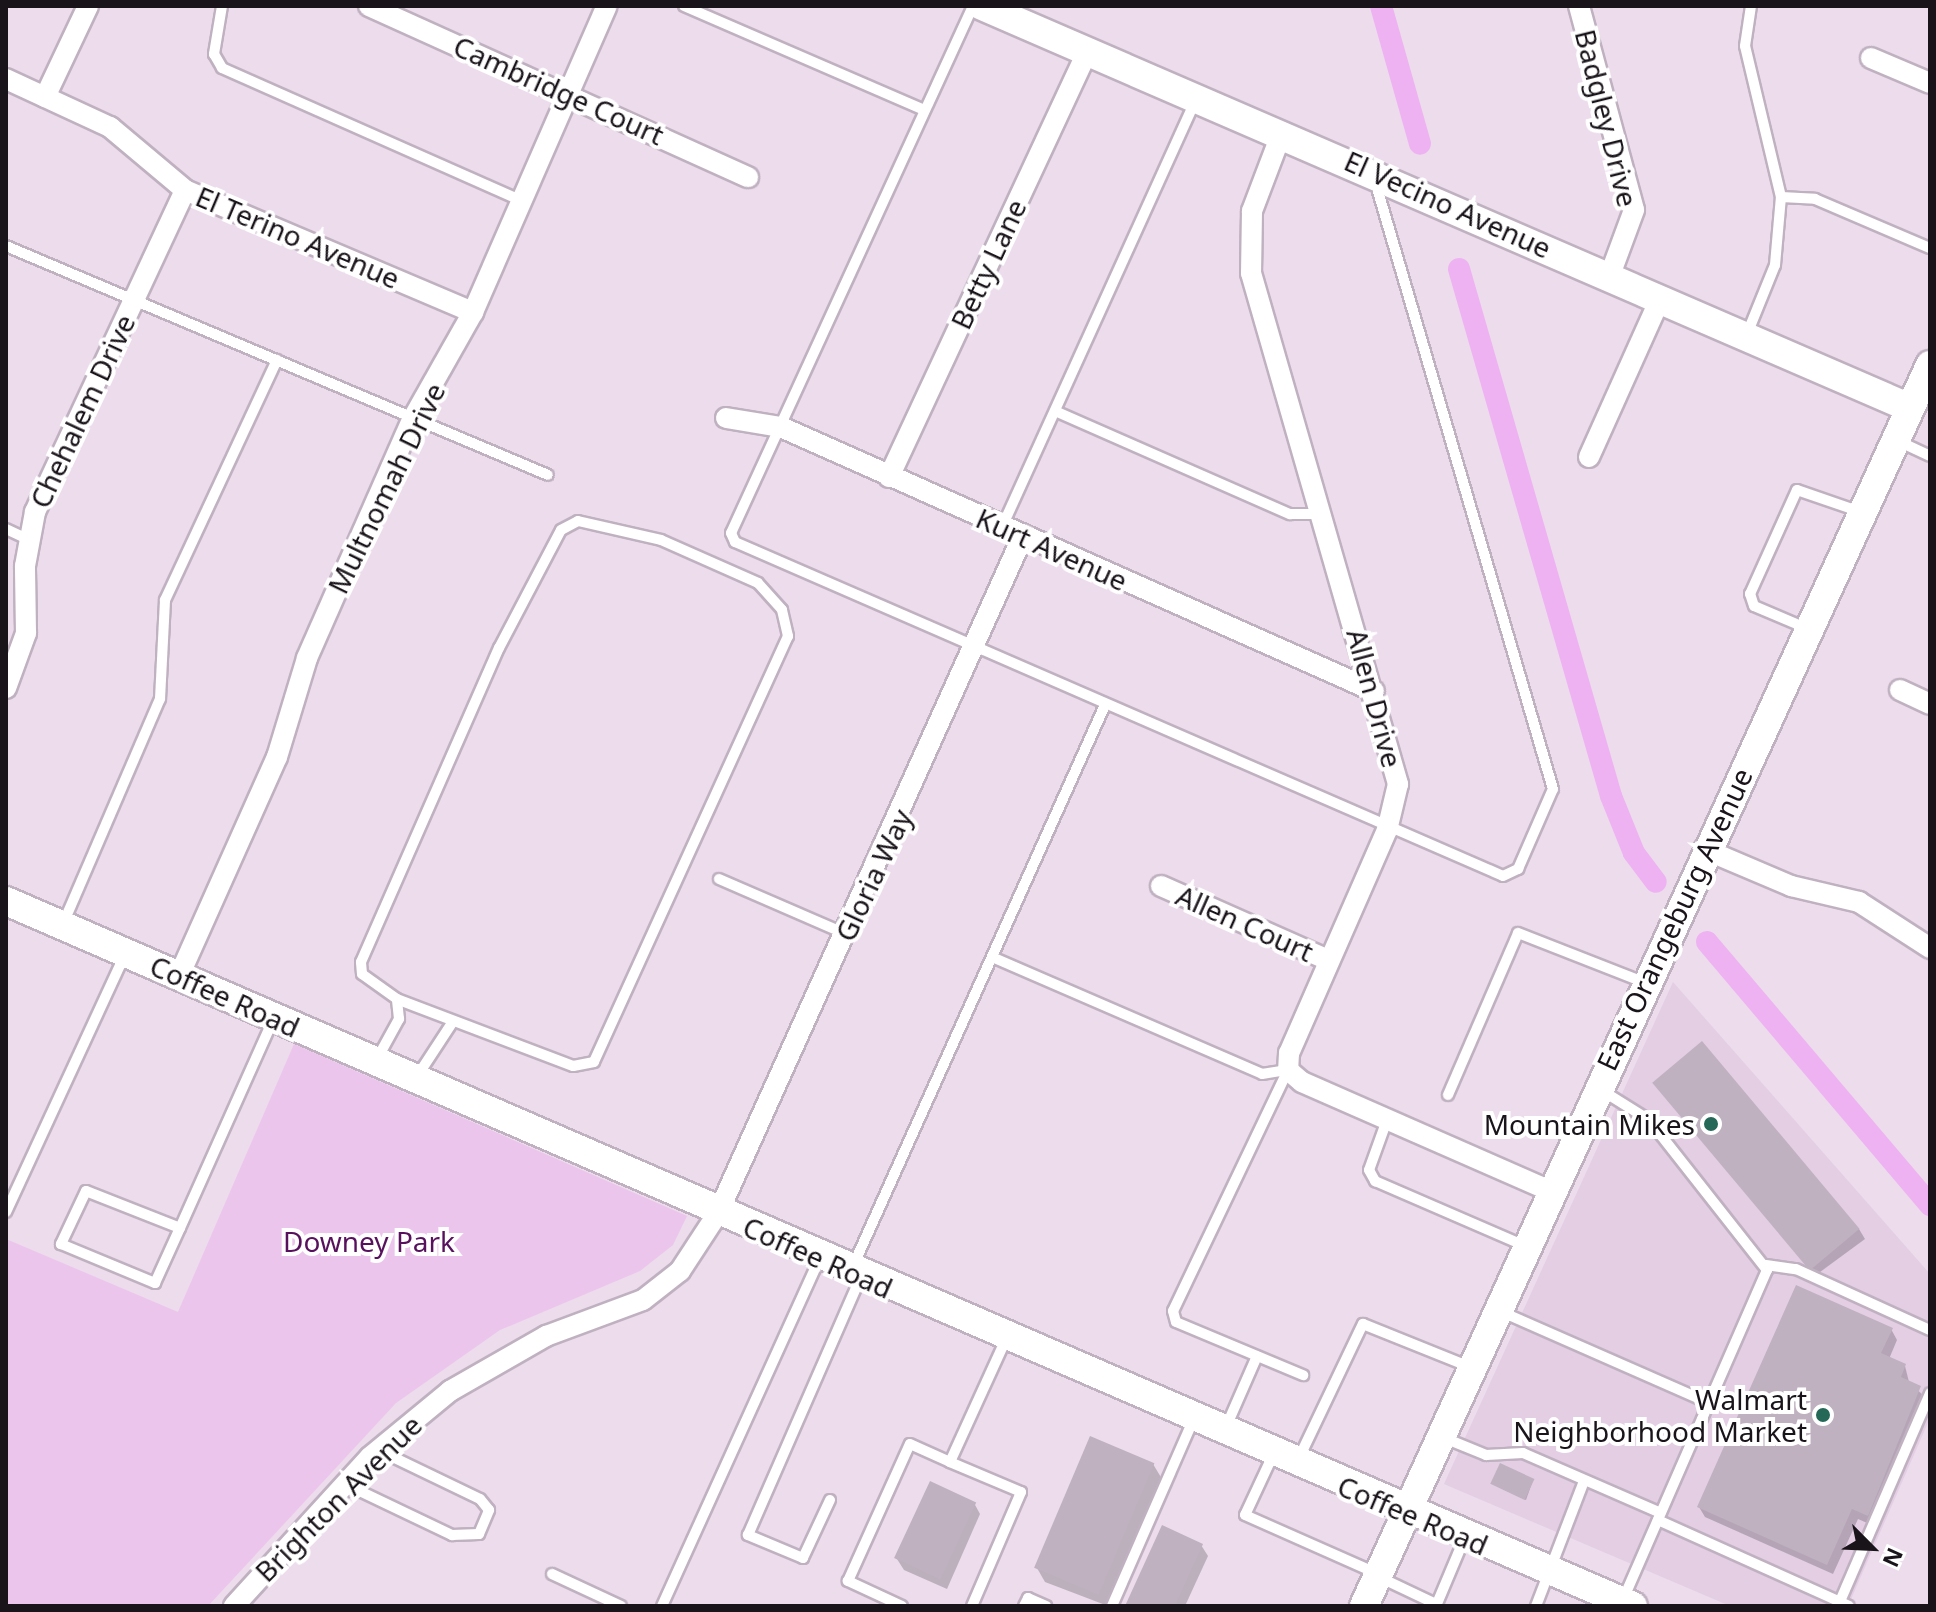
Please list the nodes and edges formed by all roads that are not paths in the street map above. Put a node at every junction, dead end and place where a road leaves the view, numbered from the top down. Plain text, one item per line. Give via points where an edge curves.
1 (88, 6) edge
2 (222, 6) edge
3 (369, 6) edge
4 (607, 6) edge
5 (684, 6) edge
6 (973, 6) edge
7 (982, 6) edge
8 (1579, 6) edge
9 (1751, 6) edge
10 (1088, 51) junction
11 (1871, 58) dead end
12 (6, 79) edge
13 (1930, 83) edge
14 (567, 94) junction
15 (45, 97) junction
16 (1197, 98) junction
17 (922, 109) junction
18 (1282, 132) junction
19 (1372, 170) junction
20 (748, 177) dead end
21 (185, 190) junction
22 (1781, 197) junction
23 (522, 201) junction
24 (6, 246) edge
25 (1930, 248) edge
26 (1610, 275) junction
27 (1661, 297) junction
28 (134, 298) junction
29 (473, 312) junction
30 (1746, 335) junction
31 (277, 360) junction
32 (1930, 365) edge
33 (1910, 408) junction
34 (1055, 411) junction
35 (726, 418) dead end
36 (412, 420) junction
37 (781, 427) junction
38 (1896, 440) junction
39 (1930, 456) edge
40 (1589, 457) dead end
41 (548, 475) dead end
42 (889, 477) junction
43 (1863, 512) junction
44 (1321, 514) junction
45 (1002, 527) junction
46 (6, 529) edge
47 (1023, 536) junction
48 (27, 539) junction
49 (1809, 630) junction
50 (975, 648) junction
51 (6, 688) edge
52 (1900, 690) dead end
53 (1374, 691) junction
54 (1930, 704) edge
55 (1105, 705) junction
56 (1387, 830) junction
57 (1704, 849) junction
58 (719, 879) dead end
59 (1161, 886) dead end
60 (6, 901) edge
61 (63, 926) junction
62 (846, 934) junction
63 (1930, 948) edge
64 (125, 953) junction
65 (992, 957) junction
66 (1328, 960) junction
67 (179, 976) junction
68 (1643, 982) junction
69 (397, 999) junction
70 (274, 1018) junction
71 (452, 1023) junction
72 (375, 1062) junction
73 (1288, 1070) junction
74 (415, 1080) junction
75 (1596, 1087) junction
76 (1448, 1095) dead end
77 (1387, 1120) junction
78 (1550, 1191) junction
79 (6, 1212) edge
80 (718, 1213) junction
81 (180, 1228) junction
82 (1525, 1246) junction
83 (820, 1258) junction
84 (1766, 1265) junction
85 (856, 1274) junction
86 (1496, 1309) junction
87 (1930, 1330) edge
88 (1006, 1339) junction
89 (1257, 1356) junction
90 (1471, 1367) junction
91 (1303, 1375) dead end
92 (1930, 1393) edge
93 (1709, 1403) junction
94 (1193, 1421) junction
95 (1223, 1433) junction
96 (1440, 1436) junction
97 (378, 1450) junction
98 (1284, 1460) junction
99 (950, 1462) junction
100 (1584, 1481) junction
101 (345, 1484) junction
102 (830, 1500) dead end
103 (1405, 1513) junction
104 (1659, 1517) junction
105 (1465, 1537) junction
106 (1547, 1571) junction
107 (552, 1574) dead end
108 (1378, 1575) junction
109 (1586, 1597) edge
110 (1628, 1604) edge
111 (1436, 1605) edge
112 (1842, 1605) edge
113 (234, 1606) edge
114 (621, 1606) edge
115 (662, 1606) edge
116 (902, 1606) edge
117 (972, 1606) edge
118 (1024, 1606) edge
119 (1046, 1606) edge
120 (1112, 1606) edge
121 (1364, 1606) edge
122 (1536, 1606) edge

1 - 15 street
2 - 23 lane via 214,40 222,68
3 - 14 street, Cambridge Court
4 - 14 street, Multnomah Drive
5 - 17 lane
6 - 17 lane
7 - 10 street, El Vecino Avenue
8 - 26 street, Badgley Drive via 1634,210
9 - 22 lane via 1745,46
10 - 16 street, El Vecino Avenue
10 - 42 street, Betty Lane
11 - 13 street
12 - 15 street, El Terino Avenue
14 - 20 street, Cambridge Court
14 - 23 street, Multnomah Drive
15 - 21 street, El Terino Avenue via 110,127
16 - 18 street, El Vecino Avenue
16 - 34 lane
17 - 37 lane
18 - 19 street, El Vecino Avenue
18 - 44 street, Allen Drive via 1252,211 1251,273
19 - 26 street, El Vecino Avenue
19 - 56 lane via 1553,789 1518,869 1503,876
21 - 28 street, Chehalem Drive
21 - 29 street, El Terino Avenue
22 - 25 lane via 1815,199
22 - 30 lane via 1775,265
23 - 29 street, Multnomah Drive
24 - 28 lane
26 - 27 street, El Vecino Avenue
27 - 30 street, El Vecino Avenue
27 - 40 street
28 - 31 lane
28 - 48 street, Chehalem Drive
29 - 36 street, Multnomah Drive
30 - 33 street, El Vecino Avenue
31 - 36 lane
31 - 61 lane via 165,600 160,699
32 - 33 street, East Orangeburg Avenue
33 - 38 street, East Orangeburg Avenue
34 - 44 lane via 1290,514
34 - 45 lane
35 - 37 street, Kurt Avenue
36 - 41 lane
36 - 67 street, Multnomah Drive
37 - 42 street, Kurt Avenue
37 - 50 lane via 731,533 735,542
38 - 39 lane
38 - 43 street, East Orangeburg Avenue
42 - 45 street, Kurt Avenue
43 - 49 street, East Orangeburg Avenue
43 - 49 lane via 1797,490 1750,594 1754,606
44 - 53 street, Allen Drive
45 - 47 street, Kurt Avenue
46 - 48 lane
47 - 50 street, Gloria Way
47 - 53 street, Kurt Avenue
48 - 51 street, Chehalem Drive via 26,633
49 - 57 street, East Orangeburg Avenue
50 - 55 lane
50 - 62 street, Gloria Way
52 - 54 street
53 - 56 street, Allen Drive via 1398,784
55 - 56 lane
55 - 65 lane
56 - 66 street, Allen Drive
57 - 63 street via 1791,886 1859,902
57 - 68 street, East Orangeburg Avenue
58 - 62 lane
59 - 66 street, Allen Court
60 - 61 street, Coffee Road
61 - 64 street, Coffee Road
62 - 80 street, Gloria Way
64 - 67 street, Coffee Road
64 - 79 lane
65 - 73 lane via 1262,1074
65 - 85 lane
66 - 73 street, Allen Drive
67 - 70 street, Coffee Road
68 - 75 street, East Orangeburg Avenue
68 - 76 lane via 1518,933
69 - 71 lane
69 - 71 lane via 362,974 367,942 499,648 561,530 578,521 608,522 758,583 782,610 783,658 594,1062 538,1058
69 - 72 lane via 399,1019
70 - 72 street, Coffee Road
70 - 81 lane
71 - 74 lane
72 - 74 street, Coffee Road
73 - 77 street
73 - 89 lane via 1173,1311 1176,1322
74 - 80 street, Coffee Road
75 - 78 street, East Orangeburg Avenue
75 - 84 lane via 1649,1120
77 - 78 street
77 - 82 lane via 1369,1170 1375,1181
78 - 82 street, East Orangeburg Avenue
80 - 83 street, Coffee Road
80 - 97 street, Brighton Avenue via 680,1271 643,1300 492,1364
81 - 81 lane via 155,1283 61,1244 86,1191
82 - 86 street, East Orangeburg Avenue
83 - 85 street, Coffee Road
83 - 115 lane
84 - 87 lane via 1796,1269
84 - 93 lane
85 - 88 street, Coffee Road
85 - 102 lane via 748,1535 803,1558
86 - 90 street, East Orangeburg Avenue
86 - 93 lane
88 - 94 street, Coffee Road
88 - 99 lane
89 - 91 lane
89 - 95 lane
90 - 96 street, East Orangeburg Avenue
90 - 98 lane via 1363,1324
92 - 112 lane
93 - 104 lane
94 - 95 street, Coffee Road
94 - 120 lane
95 - 98 street, Coffee Road
96 - 100 lane via 1486,1455 1523,1453
96 - 103 street, East Orangeburg Avenue
97 - 101 street, Brighton Avenue
97 - 101 lane via 480,1499 489,1510 487,1523 465,1539
98 - 103 street, Coffee Road
98 - 108 lane via 1245,1515
99 - 116 lane via 910,1444 848,1581
99 - 117 lane via 1021,1492
100 - 104 lane
100 - 106 lane
101 - 113 street, Brighton Avenue
103 - 105 street, Coffee Road
103 - 108 street, East Orangeburg Avenue
104 - 110 lane
104 - 112 lane
105 - 106 street, Coffee Road
105 - 111 lane
106 - 109 street, Coffee Road
106 - 122 lane
107 - 114 lane
108 - 111 lane
108 - 121 street, East Orangeburg Avenue
109 - 110 street, Coffee Road
118 - 119 lane via 1028,1598

